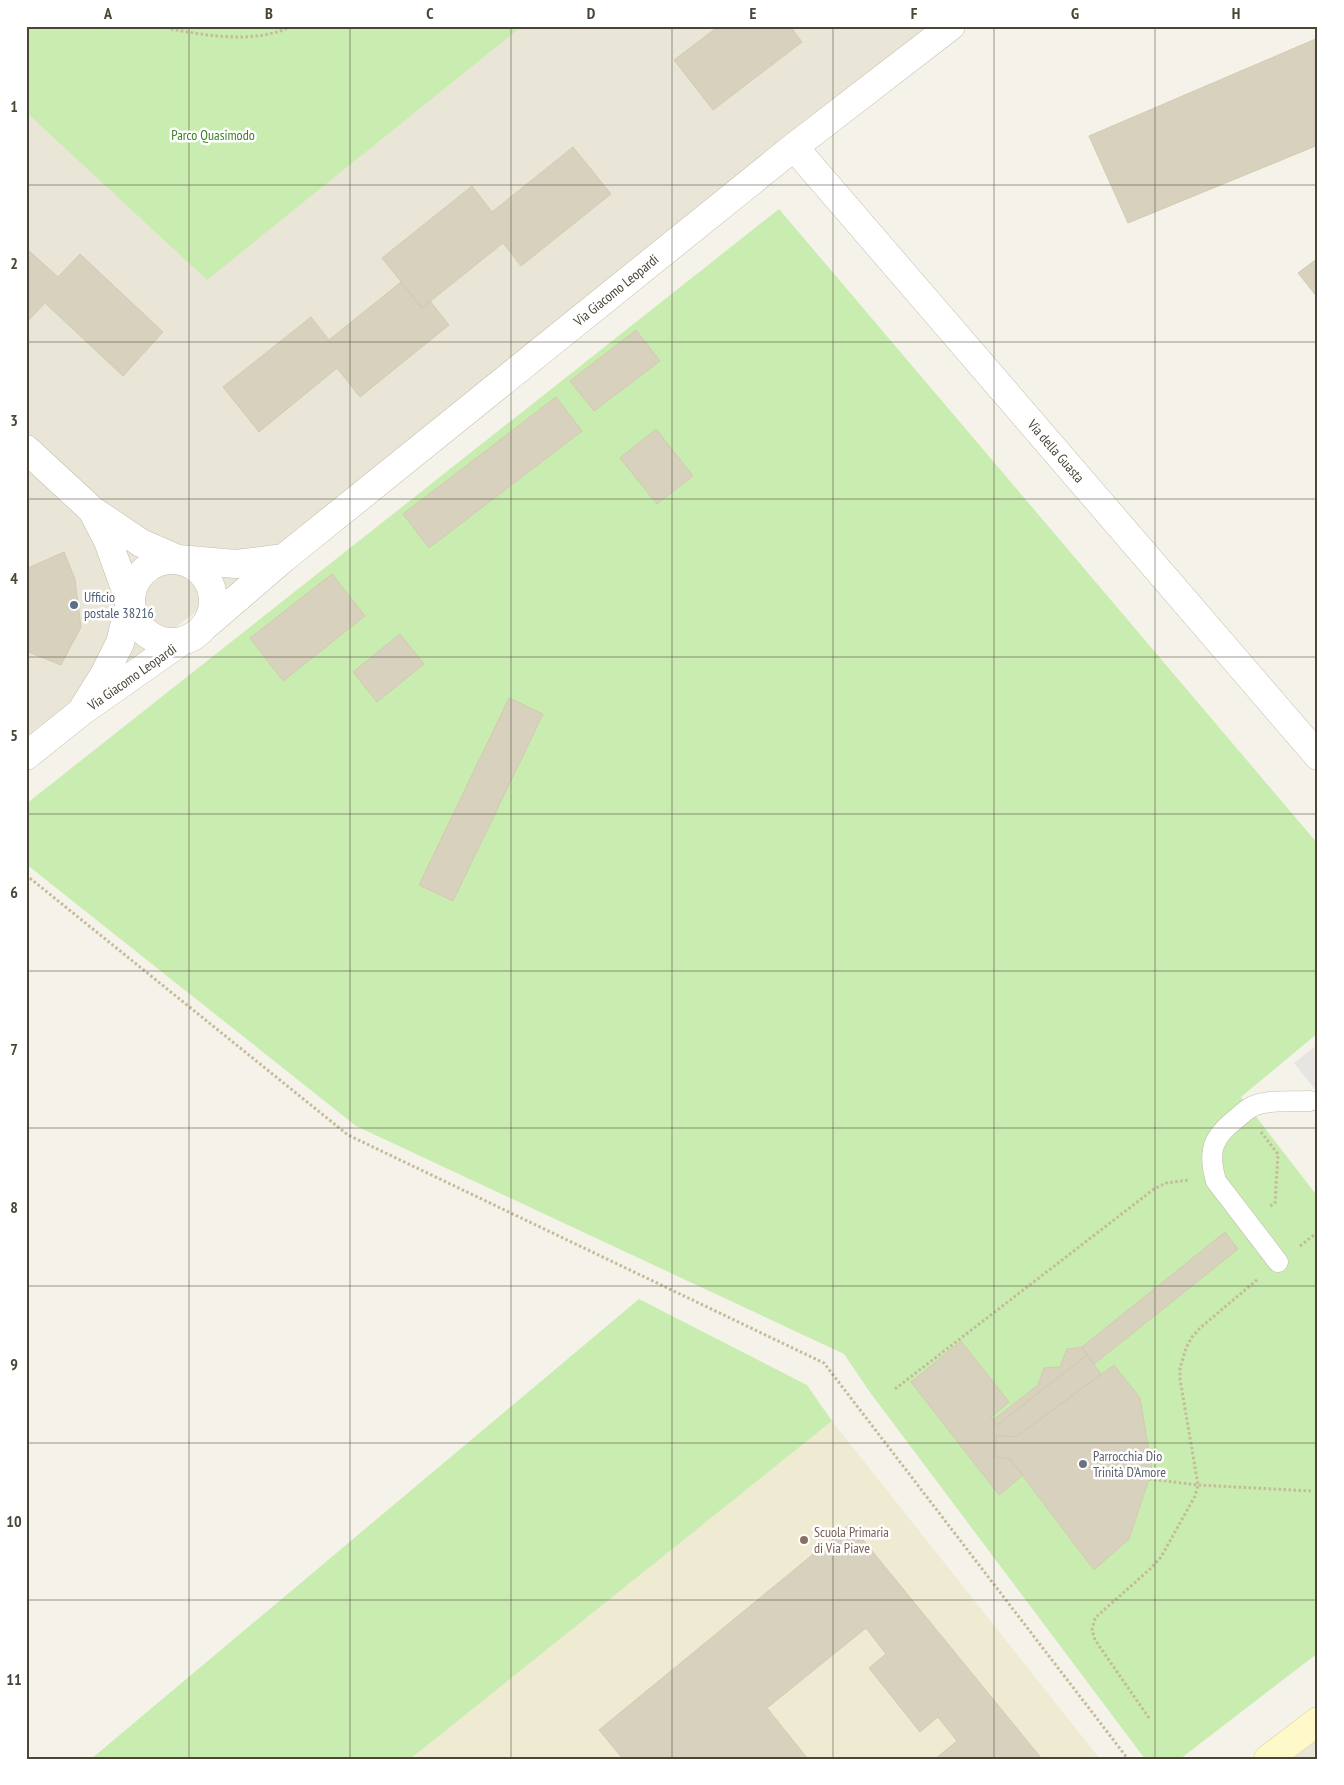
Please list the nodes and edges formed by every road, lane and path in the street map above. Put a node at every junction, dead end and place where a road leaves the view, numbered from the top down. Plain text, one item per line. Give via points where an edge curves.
1 (167, 26) edge
2 (292, 26) edge
3 (951, 26) edge
4 (794, 146) junction
5 (26, 449) edge
6 (92, 510) junction
7 (284, 558) junction
8 (178, 559) junction
9 (130, 602) junction
10 (205, 626) junction
11 (182, 641) junction
12 (81, 712) junction
13 (26, 756) edge
14 (1318, 756) edge
15 (26, 875) edge
16 (1310, 1102) dead end
17 (1246, 1111) junction
18 (1212, 1168) junction
19 (1248, 1225) junction
20 (1318, 1232) edge
21 (1278, 1262) junction
22 (895, 1389) dead end
23 (1149, 1479) dead end
24 (1198, 1485) junction
25 (1311, 1491) dead end
26 (1149, 1718) dead end
27 (1318, 1721) edge
28 (1128, 1759) edge
29 (1268, 1759) edge

1 - 2 path via 216,36 261,35
3 - 4 street, Via Giacomo Leopardi
4 - 7 street, Via Giacomo Leopardi
4 - 14 street, Via della Guasta
5 - 6 street
6 - 8 street via 141,543
6 - 9 street via 108,541
7 - 8 street, Via Giacomo Leopardi via 236,564
7 - 10 street, Via Giacomo Leopardi
8 - 9 street, Via Giacomo Leopardi via 151,565 140,574 132,587
8 - 10 street via 203,573 210,586 212,613
9 - 11 street, Via Giacomo Leopardi via 133,616 152,638 166,642
9 - 12 street, Via Giacomo Leopardi via 120,643
10 - 11 street, Via Giacomo Leopardi via 195,636
11 - 12 street, Via Giacomo Leopardi
12 - 13 street, Via Giacomo Leopardi
15 - 28 path via 348,1135 824,1363
16 - 17 lane via 1263,1103
17 - 18 lane via 1222,1130 1214,1145
17 - 19 path via 1278,1154 1275,1202
18 - 19 lane via 1222,1191
18 - 22 path via 1187,1180 1166,1183 1154,1189
19 - 21 lane
20 - 21 path
21 - 24 path via 1200,1328 1182,1357 1180,1379
23 - 24 path
24 - 25 path
24 - 26 path via 1161,1556 1150,1570 1095,1618 1093,1624 1095,1640
27 - 29 street

